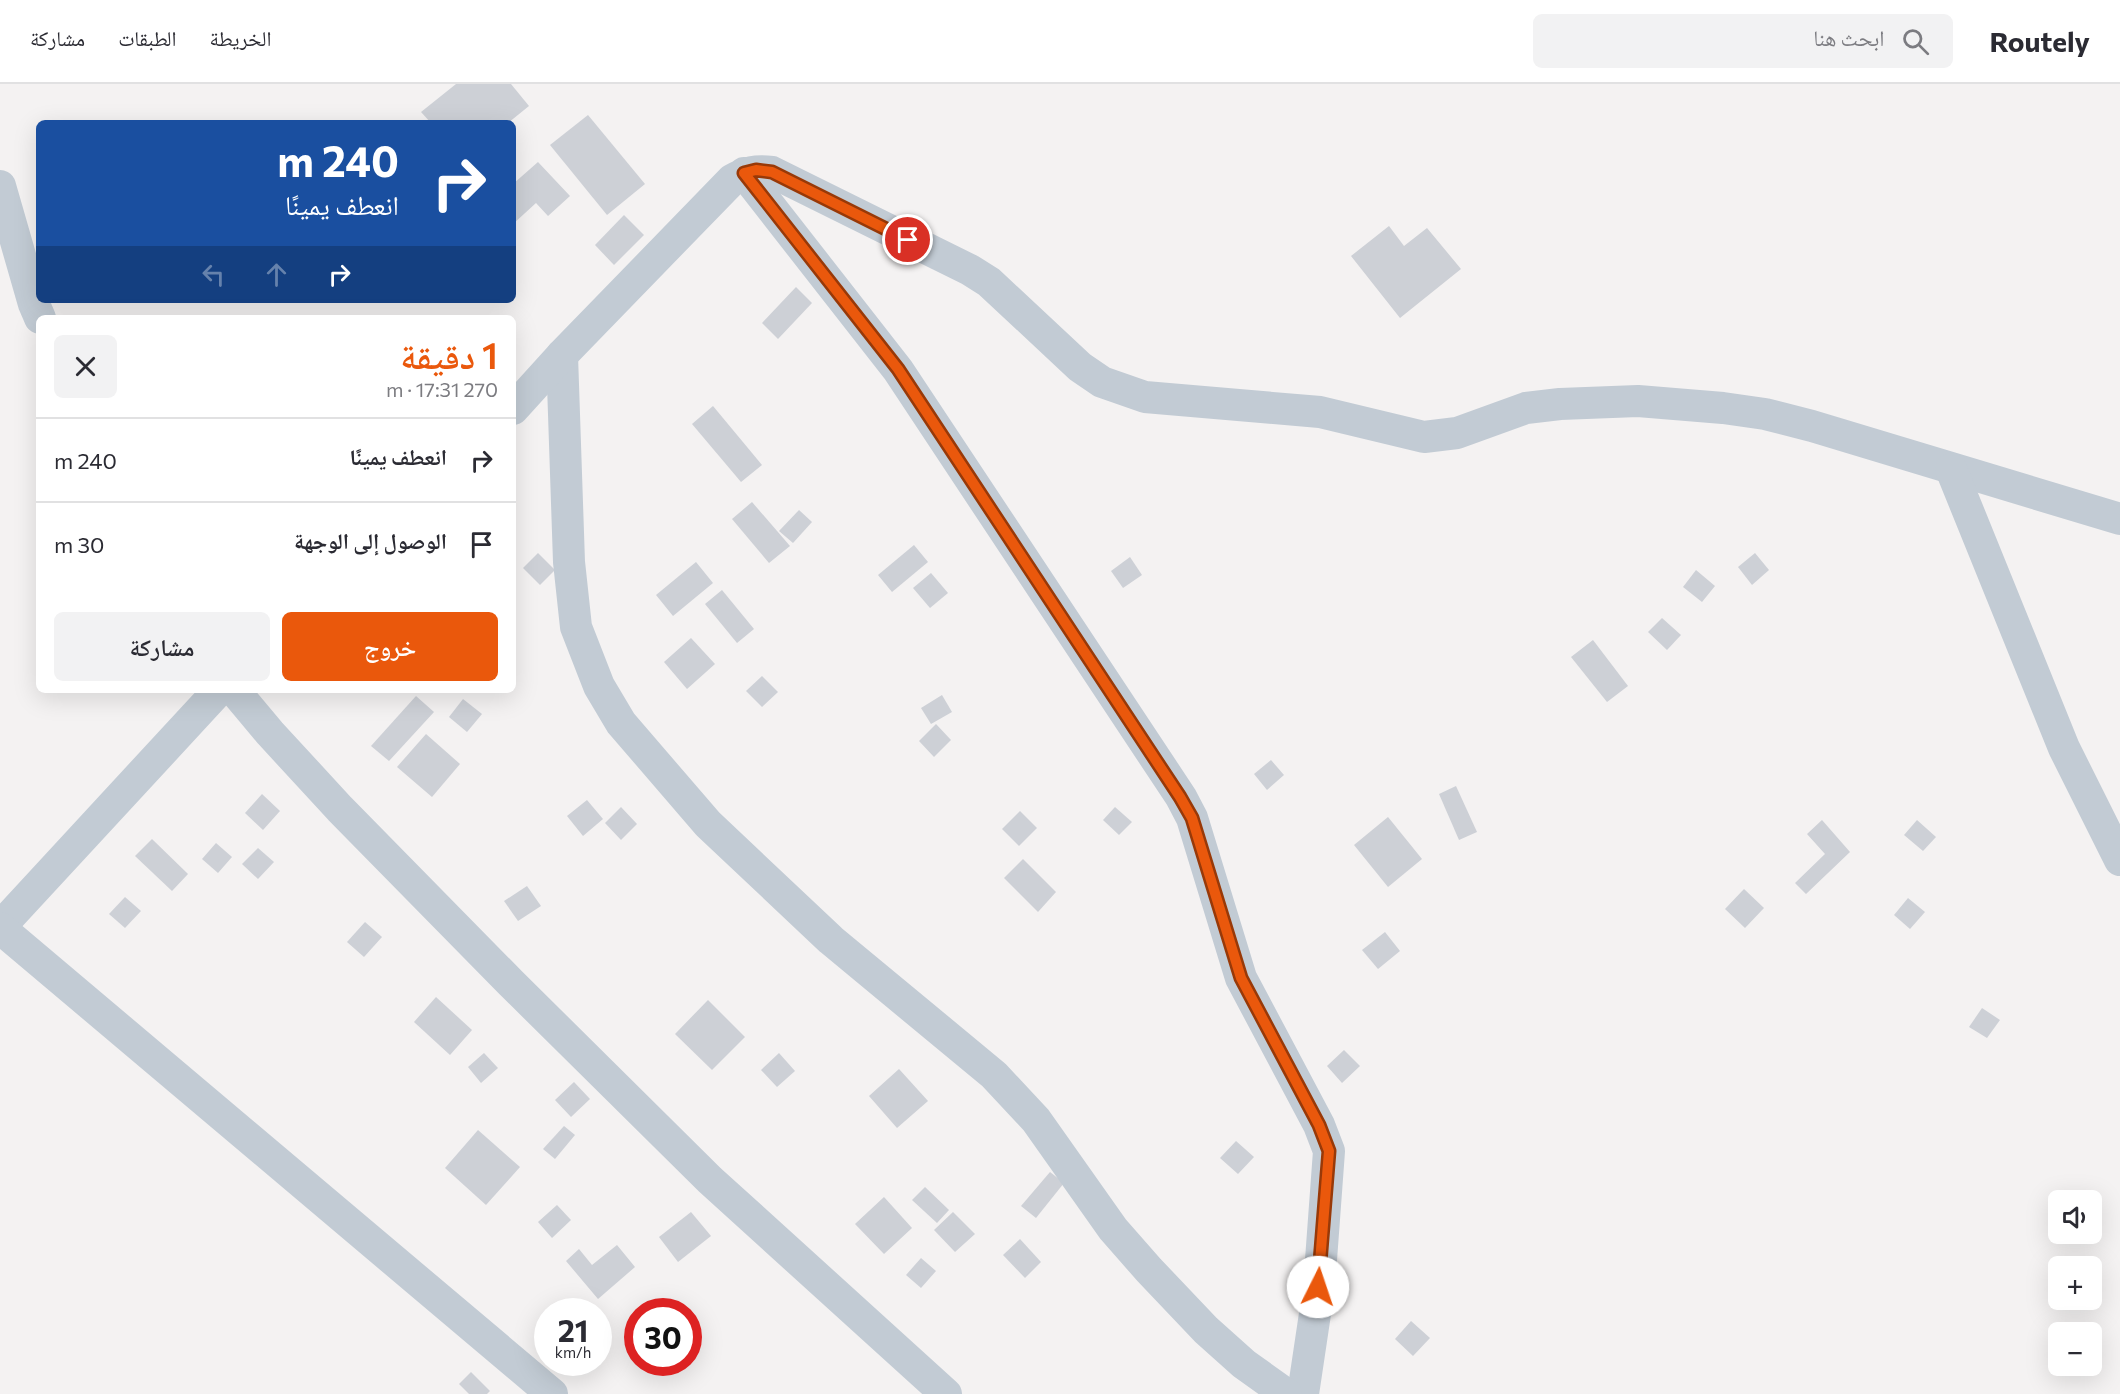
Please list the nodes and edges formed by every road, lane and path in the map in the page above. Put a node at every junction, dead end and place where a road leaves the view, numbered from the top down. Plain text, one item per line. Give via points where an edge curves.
1 (744, 173) junction
2 (0, 186) edge
3 (39, 315) edge
4 (562, 355) junction
5 (516, 406) edge
6 (1951, 469) junction
7 (2120, 519) edge
8 (216, 693) edge
9 (237, 693) edge
10 (2120, 860) edge
11 (0, 928) edge
12 (552, 1394) edge
13 (946, 1394) edge
14 (1286, 1394) edge
15 (1303, 1394) edge

1 - 4 street via 732,180
1 - 6 street via 772,172 970,270 989,282 1080,367 1102,382 1145,397 1320,412 1424,437 1457,433 1526,408 1638,400 1765,414
1 - 15 street via 898,369 1192,818 1241,978 1329,1151 1318,1287
2 - 3 street
4 - 5 street
4 - 14 street via 569,562 576,627 599,686 621,723 708,824 831,939 994,1076 1036,1119 1113,1229 1149,1270 1213,1337
6 - 7 street
6 - 10 street via 2064,748
8 - 11 street
9 - 13 street via 340,809 710,1180
11 - 12 street

